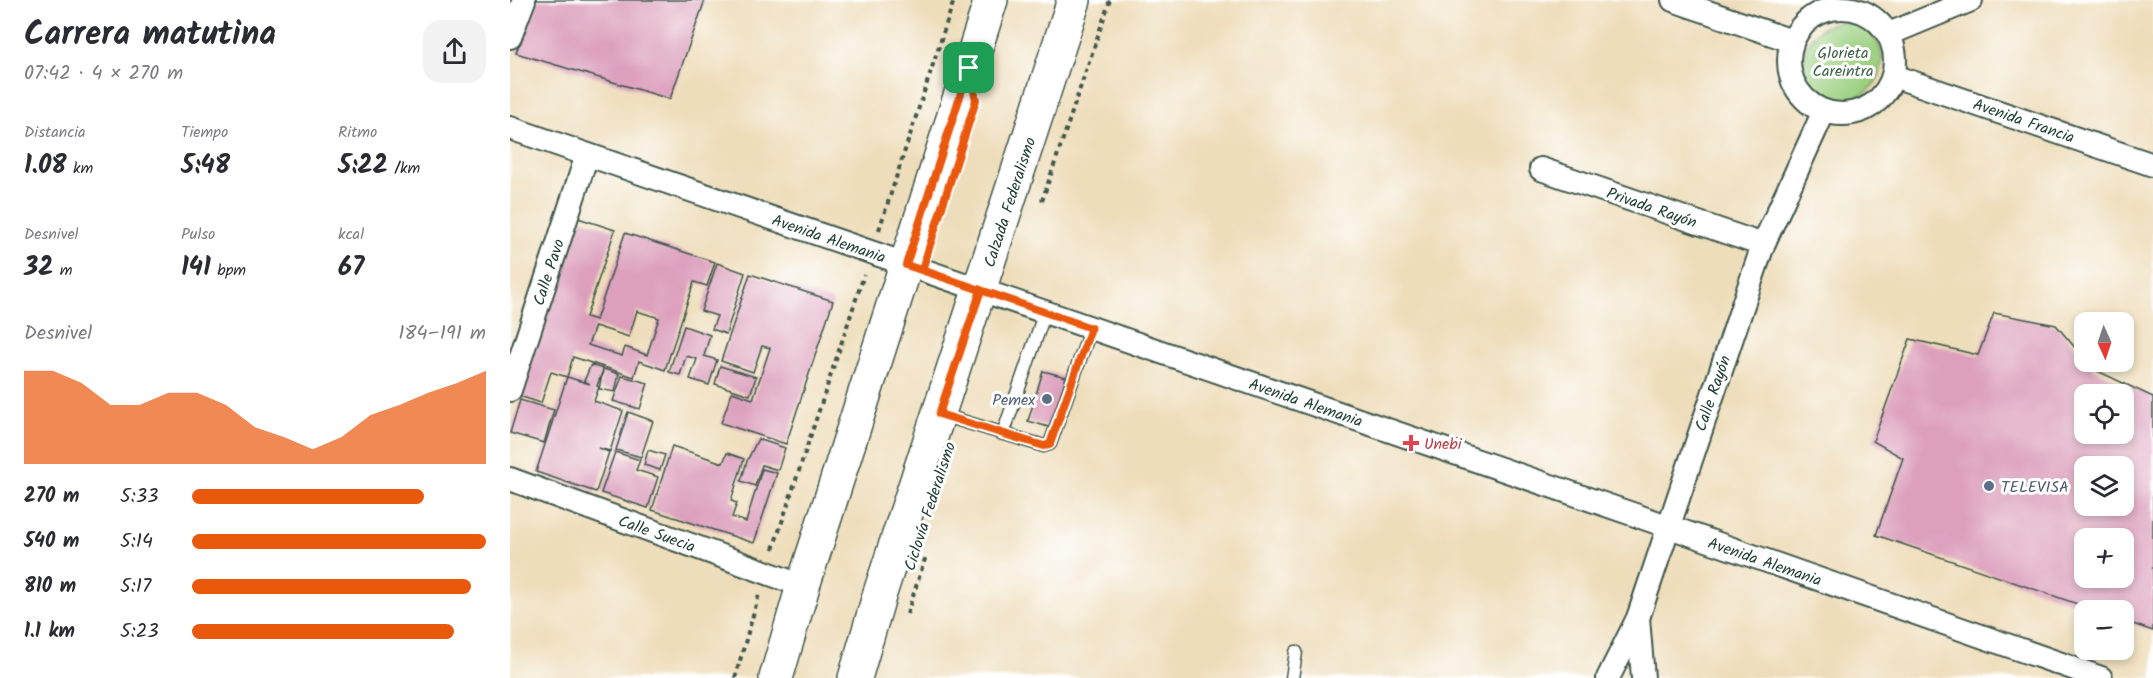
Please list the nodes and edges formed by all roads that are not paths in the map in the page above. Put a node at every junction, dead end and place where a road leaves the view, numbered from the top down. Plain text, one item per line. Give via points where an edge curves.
1 (524, 0) edge
2 (992, 0) edge
3 (1074, 0) edge
4 (1673, 0) edge
5 (1971, 0) edge
6 (1862, 5) edge
7 (1889, 34) junction
8 (510, 37) edge
9 (1792, 41) junction
10 (1894, 76) junction
11 (1824, 111) junction
12 (510, 128) edge
13 (587, 155) junction
14 (2153, 165) edge
15 (1541, 169) dead end
16 (1763, 245) junction
17 (914, 268) junction
18 (981, 290) junction
19 (1045, 312) junction
20 (1091, 328) junction
21 (510, 390) edge
22 (939, 414) junction
23 (1003, 434) junction
24 (510, 478) edge
25 (1667, 526) junction
26 (803, 586) junction
27 (1638, 618) junction
28 (1296, 652) dead end
29 (776, 678) edge
30 (855, 678) edge
31 (1292, 678) edge
32 (1608, 678) edge
33 (1643, 678) edge
34 (2101, 678) edge

1 - 8 street
2 - 17 main road via 969,68
3 - 18 main road, Calzada Federalismo
4 - 9 street
5 - 7 street
6 - 7 street
6 - 9 street via 1828,9 1813,16
7 - 10 street via 1895,54
9 - 11 street via 1788,57 1797,90
10 - 11 street via 1874,104 1858,112 1841,115
10 - 14 street, Avenida Francia
11 - 16 street, Calle Rayón
12 - 13 street, Avenida Alemania
13 - 17 street, Avenida Alemania
13 - 21 street, Calle Pavo
15 - 16 street, Privada Rayón
16 - 25 street, Calle Rayón
17 - 18 street, Avenida Alemania
17 - 26 main road
18 - 19 street, Avenida Alemania
18 - 22 main road, Calzada Federalismo
19 - 20 street, Avenida Alemania
19 - 23 lane
20 - 23 lane via 1050,444 1044,446
20 - 25 street, Avenida Alemania
22 - 23 lane
22 - 30 main road, Calzada Federalismo
24 - 26 street, Calle Suecia
25 - 27 street, Calle Rayón
25 - 34 street, Avenida Alemania
26 - 29 main road
27 - 32 street, Calle Rayón
27 - 33 street
28 - 31 lane

